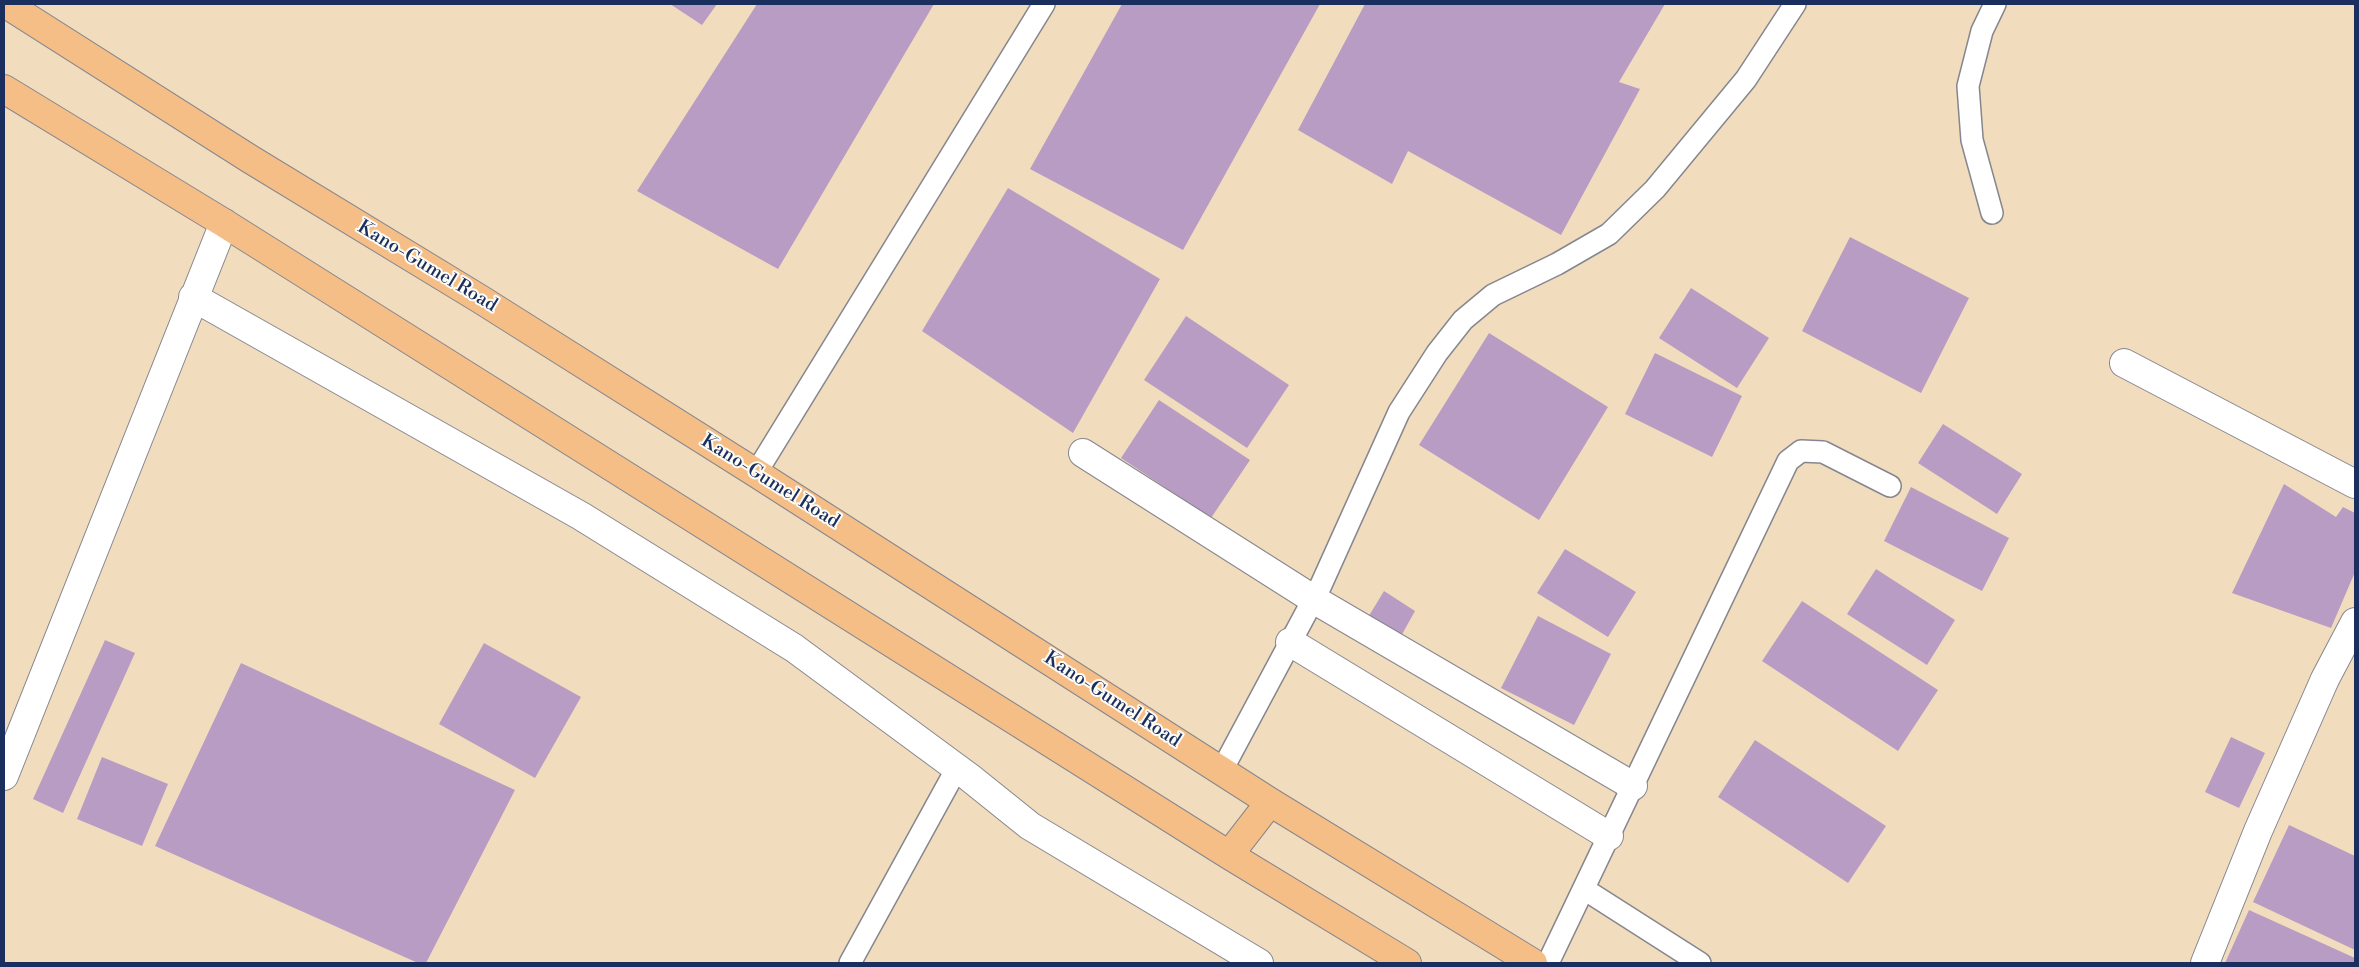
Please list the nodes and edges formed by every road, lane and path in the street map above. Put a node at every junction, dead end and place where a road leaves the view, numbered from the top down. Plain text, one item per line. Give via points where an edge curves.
1 (6, 4) edge
2 (1044, 4) edge
3 (1795, 4) edge
4 (1995, 4) edge
5 (4, 89) edge
6 (1992, 213) dead end
7 (224, 223) junction
8 (193, 297) junction
9 (2124, 363) dead end
10 (1083, 453) dead end
11 (756, 473) junction
12 (2355, 484) edge
13 (1890, 486) dead end
14 (1313, 599) junction
15 (2355, 622) edge
16 (1290, 642) junction
17 (957, 768) junction
18 (1222, 770) junction
19 (4, 776) edge
20 (1633, 786) junction
21 (1270, 802) junction
22 (1609, 836) junction
23 (1229, 855) junction
24 (1584, 889) junction
25 (850, 963) edge
26 (1259, 963) edge
27 (1407, 963) edge
28 (1533, 963) edge
29 (1548, 963) edge
30 (1700, 963) edge
31 (2205, 963) edge

1 - 11 main road, Kano-Gumel Road
2 - 11 lane
3 - 14 lane via 1746,79 1655,189 1609,234 1494,295 1463,320 1399,412
4 - 6 lane via 1982,31 1968,86 1972,140
5 - 7 main road
7 - 8 street
7 - 23 main road
8 - 17 street via 581,516 794,648
8 - 19 street via 148,418
9 - 12 street
10 - 14 street
11 - 18 main road, Kano-Gumel Road
13 - 20 lane via 1823,452 1801,451 1788,461
14 - 16 lane
14 - 20 street
15 - 31 street via 2317,697 2258,831
16 - 18 lane
16 - 22 street
17 - 25 lane
17 - 26 street via 1030,826
18 - 21 main road, Kano-Gumel Road
20 - 22 lane
21 - 23 main road
21 - 28 main road, Kano-Gumel Road
22 - 24 lane
23 - 27 main road
24 - 29 lane
24 - 30 lane

